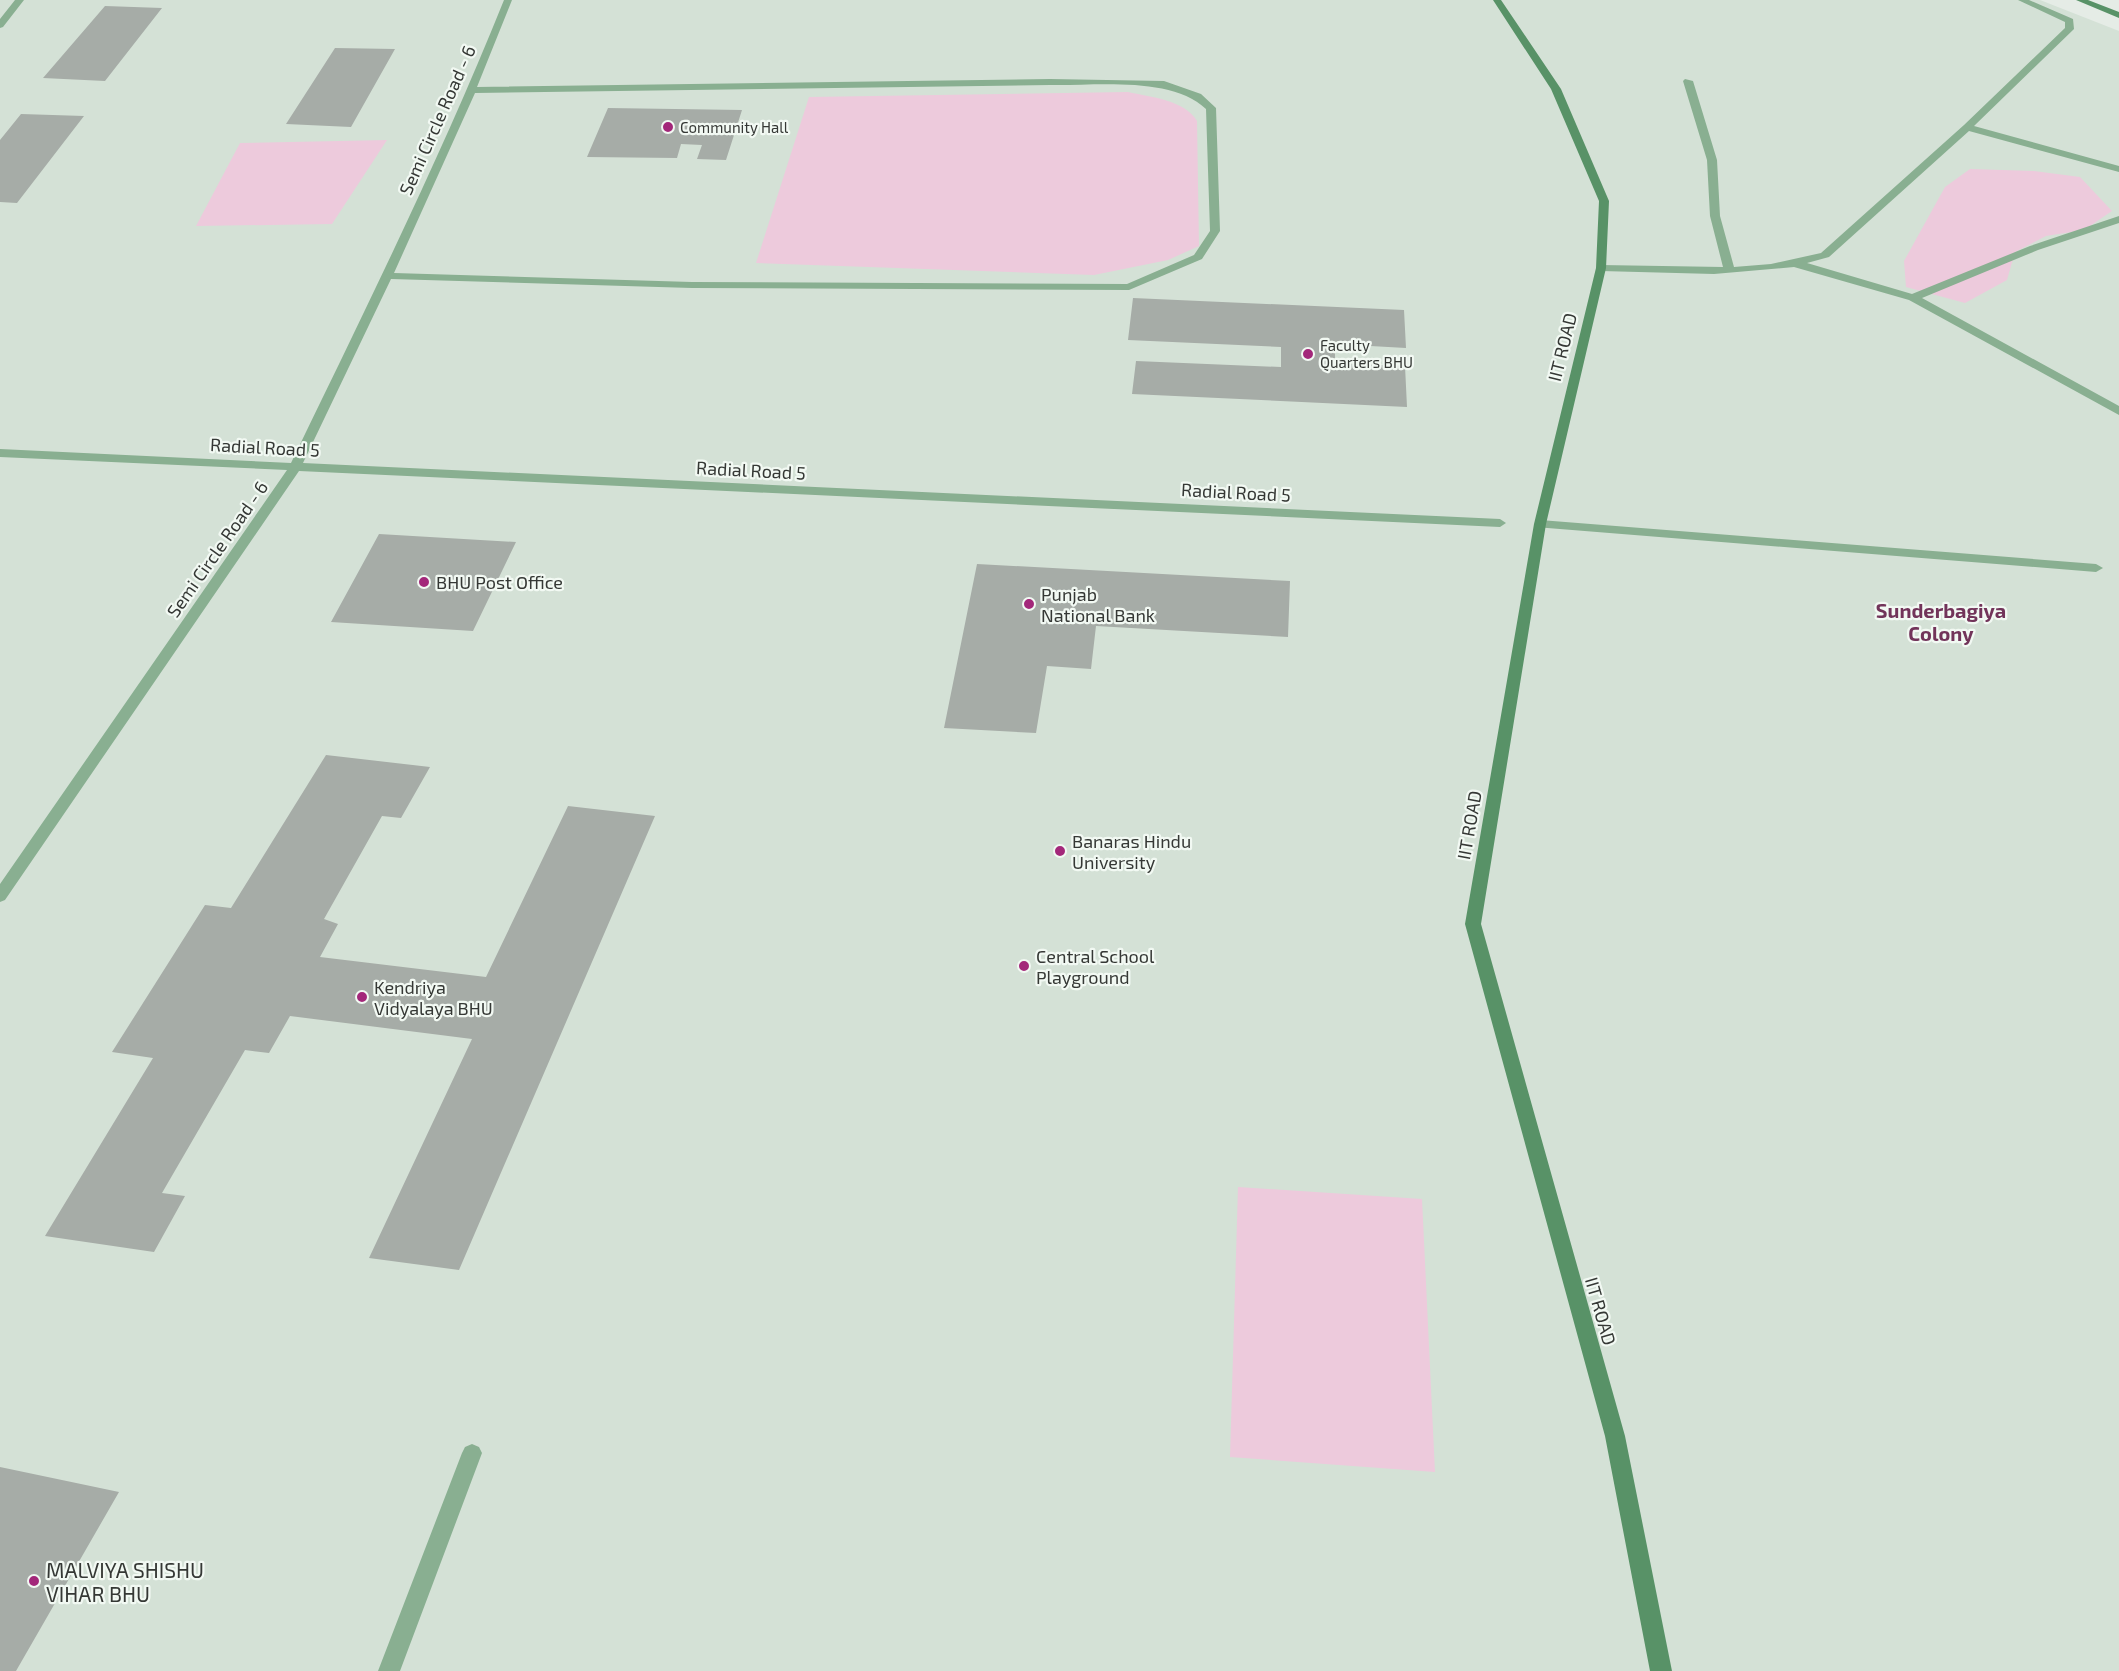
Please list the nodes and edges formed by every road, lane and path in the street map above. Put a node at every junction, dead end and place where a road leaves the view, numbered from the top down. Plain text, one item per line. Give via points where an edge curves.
1 (20, 0) edge
2 (508, 0) edge
3 (1497, 0) edge
4 (2022, 0) edge
5 (2080, 0) edge
6 (2119, 15) edge
7 (0, 25) edge
8 (1688, 81) dead end
9 (470, 90) junction
10 (1967, 128) junction
11 (2119, 169) edge
12 (2119, 219) edge
13 (1797, 264) junction
14 (1601, 268) junction
15 (1730, 270) junction
16 (387, 276) junction
17 (1913, 298) junction
18 (2119, 411) edge
19 (0, 453) edge
20 (296, 467) junction
21 (1500, 523) dead end
22 (1540, 524) junction
23 (2096, 568) dead end
24 (0, 896) edge
25 (472, 1453) dead end
26 (389, 1671) edge
27 (1661, 1671) edge

1 - 7 lane
2 - 9 lane, Semi Circle Road - 6
3 - 14 street, IIT ROAD via 1556,89 1604,201
4 - 10 lane via 2070,21 2069,29
5 - 6 street
8 - 15 lane via 1712,160 1715,216
9 - 16 lane, Semi Circle Road - 6
9 - 16 lane via 1164,84 1198,96 1211,108 1215,231 1198,257 1129,287 692,285
10 - 11 lane
10 - 13 lane via 1825,255
12 - 17 lane via 2034,248
13 - 15 lane
13 - 17 lane
14 - 15 lane
14 - 22 street, IIT ROAD
16 - 20 lane, Semi Circle Road - 6
17 - 18 lane
19 - 20 lane, Radial Road 5
20 - 21 lane, Radial Road 5
20 - 24 lane, Semi Circle Road - 6
22 - 23 lane
22 - 27 street, IIT ROAD via 1473,924 1615,1436
25 - 26 lane

